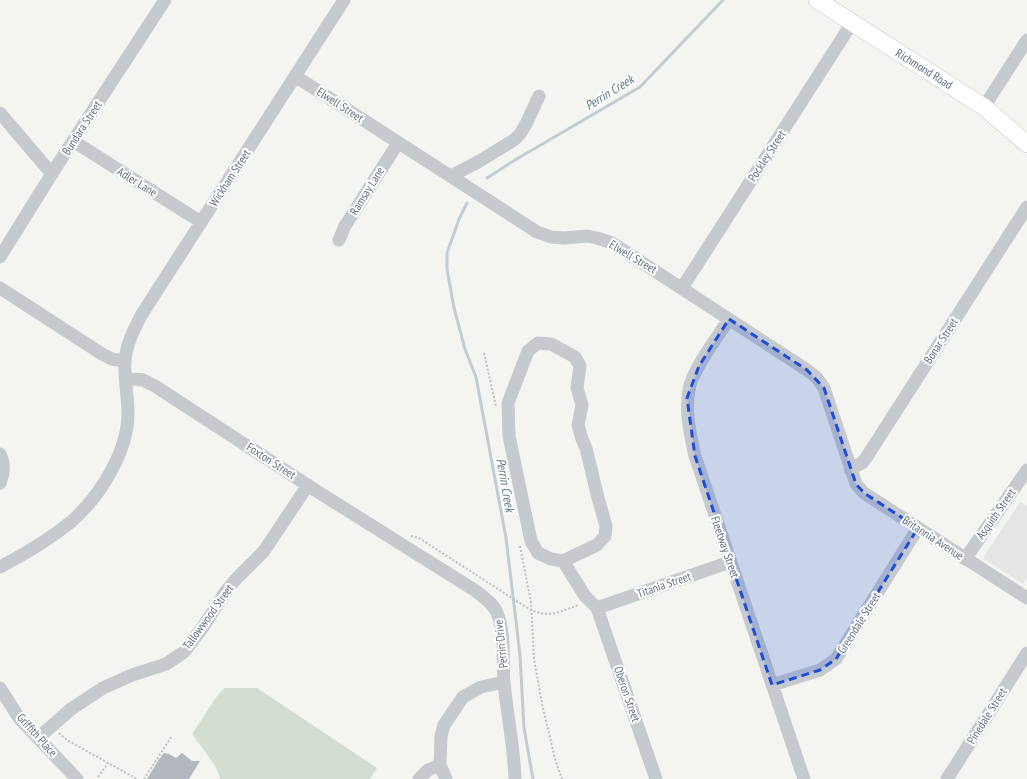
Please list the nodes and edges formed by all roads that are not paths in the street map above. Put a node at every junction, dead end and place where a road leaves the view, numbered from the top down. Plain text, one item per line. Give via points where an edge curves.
1 (165, 0) edge
2 (344, 0) edge
3 (817, 0) edge
4 (852, 23) junction
5 (1027, 40) edge
6 (295, 76) junction
7 (539, 96) dead end
8 (984, 107) junction
9 (0, 112) edge
10 (73, 141) junction
11 (398, 142) junction
12 (1027, 144) edge
13 (52, 174) junction
14 (451, 176) junction
15 (1027, 207) edge
16 (201, 222) junction
17 (339, 240) dead end
18 (0, 257) edge
19 (0, 288) edge
20 (682, 288) junction
21 (728, 319) junction
22 (125, 361) junction
23 (126, 378) junction
24 (0, 454) edge
25 (850, 469) junction
26 (1027, 470) edge
27 (0, 484) edge
28 (308, 485) junction
29 (918, 528) junction
30 (413, 552) joint
31 (965, 558) junction
32 (563, 560) junction
33 (730, 562) junction
34 (0, 567) edge
35 (1027, 598) edge
36 (594, 605) junction
37 (1027, 653) edge
38 (504, 682) junction
39 (772, 685) junction
40 (0, 688) edge
41 (38, 738) junction
42 (440, 765) junction
43 (77, 779) edge
44 (419, 779) edge
45 (446, 779) edge
46 (514, 779) edge
47 (656, 779) edge
48 (804, 779) edge
49 (947, 779) edge

1 - 10 street, Bundara Street
2 - 6 street, Wickham Street
3 - 4 main road, Richmond Road
4 - 8 main road, Richmond Road
4 - 20 street, Pockley Street
5 - 8 street
6 - 11 street, Elwell Street
6 - 16 street, Wickham Street
7 - 14 street via 526,124 514,140
8 - 12 main road, Richmond Road
9 - 13 street
10 - 13 street, Bundara Street
10 - 16 street, Adler Lane
11 - 14 street, Elwell Street
11 - 17 street, Ramsay Lane via 345,226
13 - 18 street, Bundara Street
14 - 20 street, Elwell Street via 537,232 564,238 587,236 612,243
15 - 25 street, Bonar Street via 866,458
16 - 22 street, Wickham Street via 133,330
19 - 22 street via 102,354
20 - 21 street, Elwell Street
21 - 25 street, Elwell Street via 817,378 824,388
21 - 33 street, Fleetway Street via 699,366 690,384 687,398 694,456
22 - 23 street, Wickham Street
23 - 28 street, Foxton Street via 137,378 149,383
23 - 34 street, Wickham Street via 127,426 118,458 104,484 72,521
24 - 27 street via 4,465
25 - 29 street, Britannia Avenue via 856,484 864,493
26 - 31 street, Asquith Street
28 - 30 street, Foxton Street
28 - 41 street, Tallowwood Street via 264,552 226,591 184,652 166,664 103,688 71,709
29 - 31 street, Britannia Avenue
29 - 39 street, Greendale Street via 836,659 820,670
30 - 38 street, Perrin Drive via 476,591 496,611 501,624
31 - 35 street, Britannia Avenue
32 - 32 street via 551,559 538,553 531,541 509,436 508,403 528,351 538,343 551,344 575,357 580,366 577,388 582,404 578,425 606,526 605,536 597,545
32 - 36 street, Oberon Street via 585,596
33 - 36 street, Titania Street
33 - 39 street, Fleetway Street
36 - 47 street, Oberon Street
37 - 49 street, Pinedale Street
38 - 42 street via 482,687 463,697 457,704 444,725
38 - 46 street, Perrin Drive via 514,755
39 - 48 street, Fleetway Street
40 - 41 street, Griffith Place via 19,718
41 - 43 street, Griffith Place
42 - 44 street via 428,770
42 - 45 street

